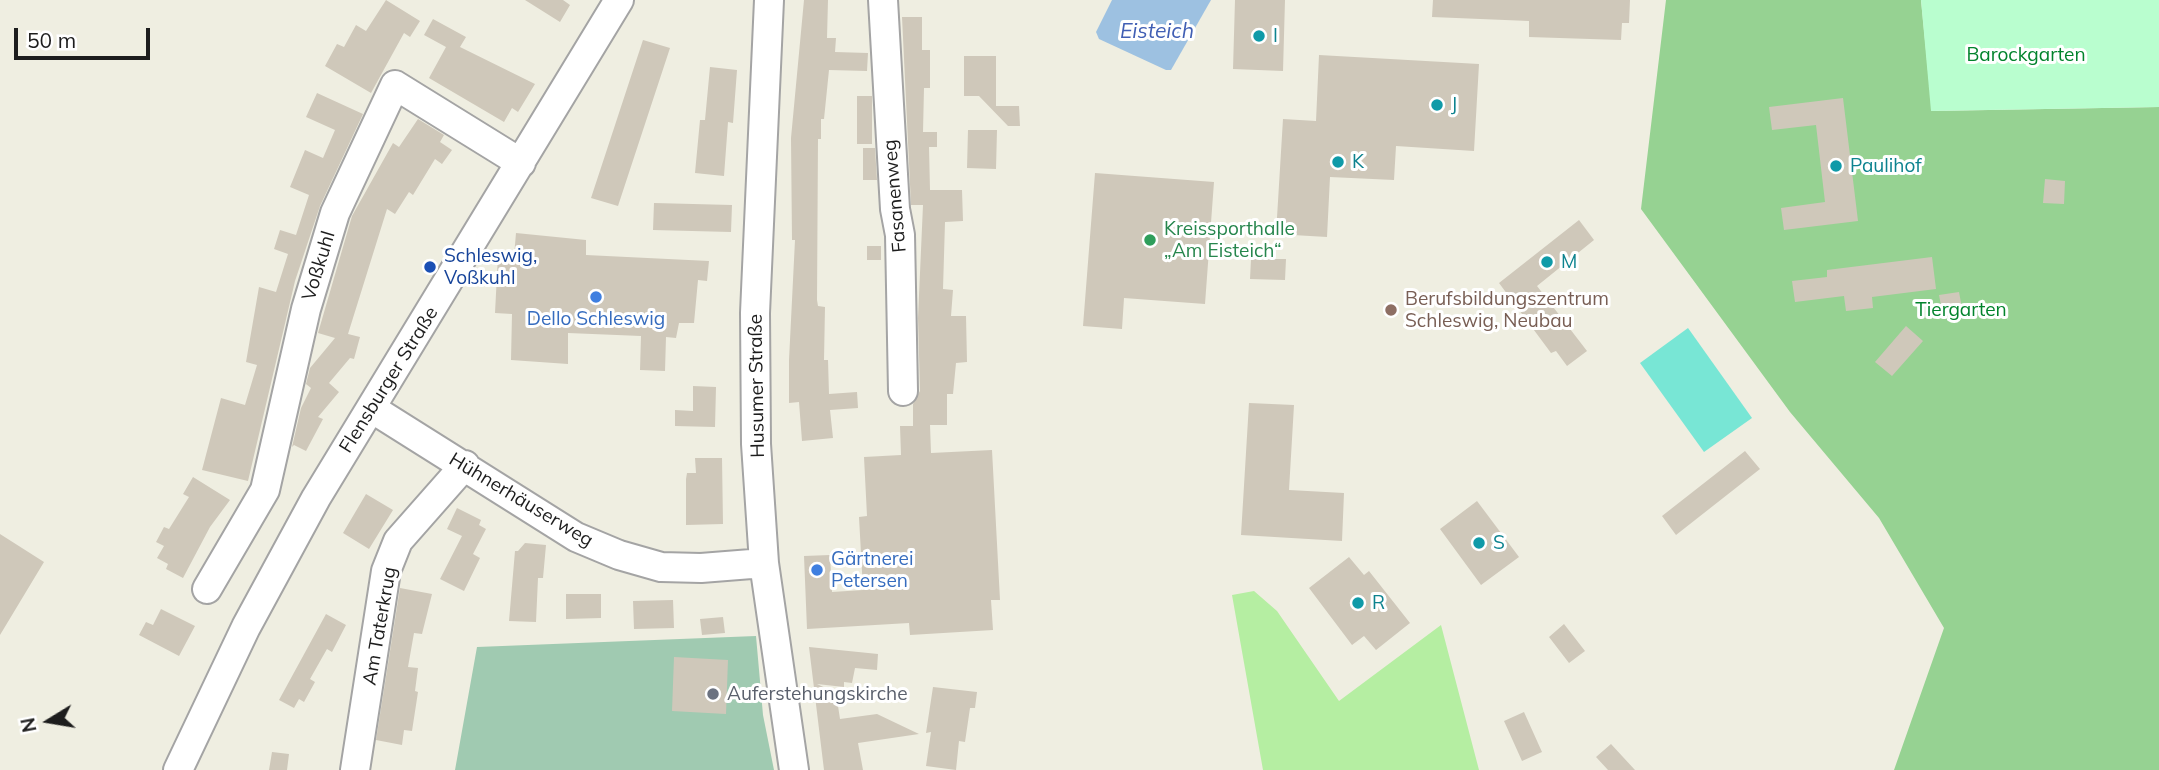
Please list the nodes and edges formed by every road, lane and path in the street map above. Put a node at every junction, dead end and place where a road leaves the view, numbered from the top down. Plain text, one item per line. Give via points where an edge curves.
1 (618, 0) edge
2 (769, 0) edge
3 (883, 0) edge
4 (521, 163) junction
5 (903, 391) dead end
6 (371, 408) junction
7 (465, 465) junction
8 (764, 563) junction
9 (207, 589) dead end
10 (178, 770) edge
11 (355, 770) edge
12 (794, 770) edge

1 - 4 street, Flensburger Straße
2 - 8 street, Husumer Straße via 755,313 756,443
3 - 5 street, Fasanenweg via 900,235
4 - 6 street, Flensburger Straße
4 - 9 street, Voßkuhl via 395,85 335,213 306,309 265,490
6 - 7 street, Hühnerhäuserweg
6 - 10 street, Flensburger Straße via 246,627
7 - 8 street, Hühnerhäuserweg via 576,537 619,555 661,567
7 - 11 street, Am Taterkrug via 398,541 386,571
8 - 12 street, Husumer Straße

